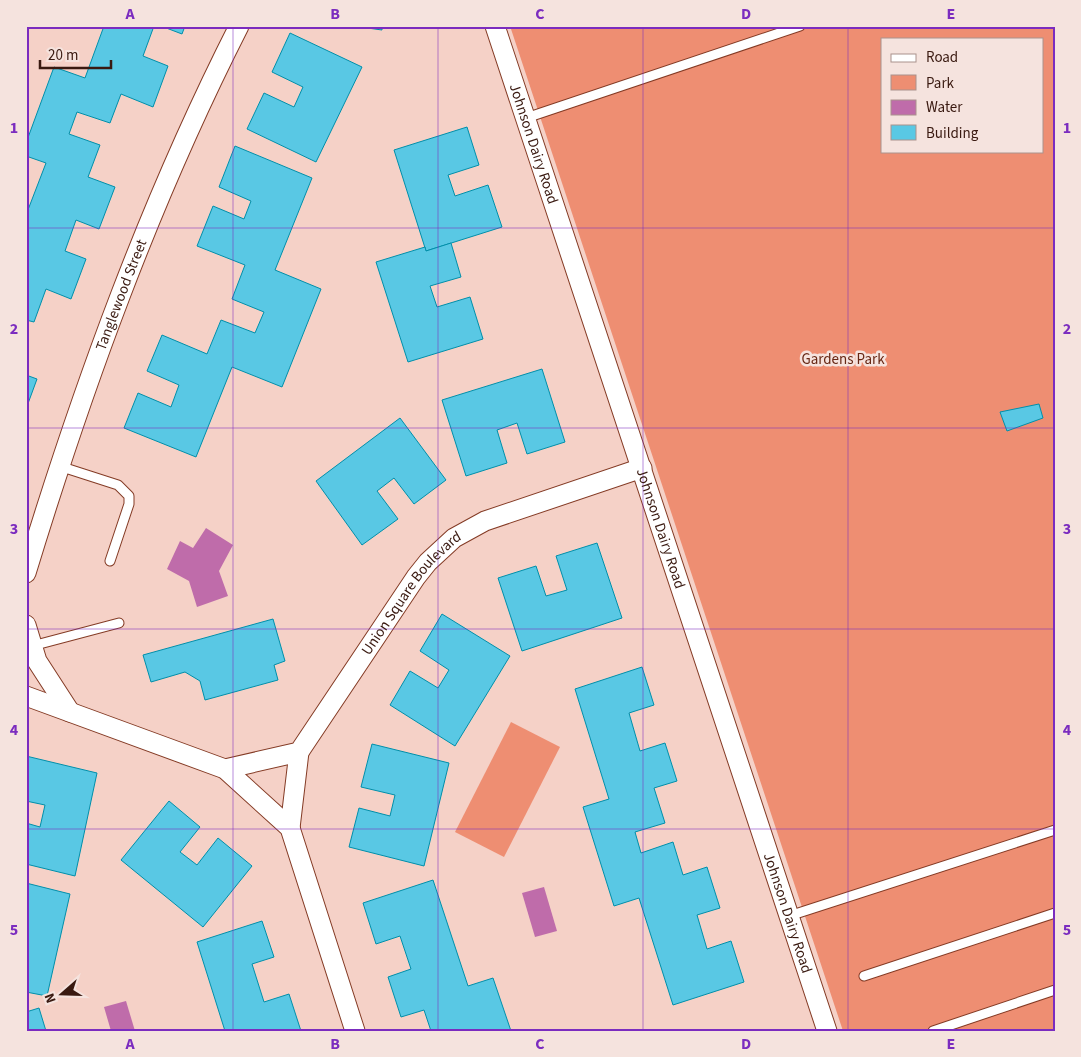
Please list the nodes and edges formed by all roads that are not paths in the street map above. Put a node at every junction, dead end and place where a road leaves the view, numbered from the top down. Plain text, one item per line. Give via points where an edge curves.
1 (239, 26) edge
2 (495, 26) edge
3 (800, 26) edge
4 (526, 118) junction
5 (59, 466) junction
6 (642, 468) junction
7 (110, 561) dead end
8 (26, 573) edge
9 (119, 623) dead end
10 (26, 625) edge
11 (32, 646) junction
12 (26, 696) edge
13 (70, 712) junction
14 (299, 752) junction
15 (225, 769) junction
16 (290, 828) junction
17 (1055, 830) edge
18 (1055, 912) edge
19 (789, 916) junction
20 (864, 976) dead end
21 (1055, 990) edge
22 (354, 1031) edge
23 (827, 1031) edge
24 (933, 1031) edge

1 - 5 street, Tanglewood Street via 168,178 123,289
2 - 4 street, Johnson Dairy Road
3 - 4 lane
4 - 6 street, Johnson Dairy Road
5 - 7 lane via 118,485 129,496
5 - 8 street, Tanglewood Street
6 - 14 street, Union Square Boulevard via 485,521 447,543 416,577
6 - 19 street, Johnson Dairy Road
9 - 11 lane
10 - 11 street
11 - 13 street via 37,661
12 - 13 street
13 - 15 street
14 - 15 street
14 - 16 street
15 - 16 street
16 - 22 street
17 - 19 lane
18 - 20 lane
19 - 23 street, Johnson Dairy Road
21 - 24 lane

